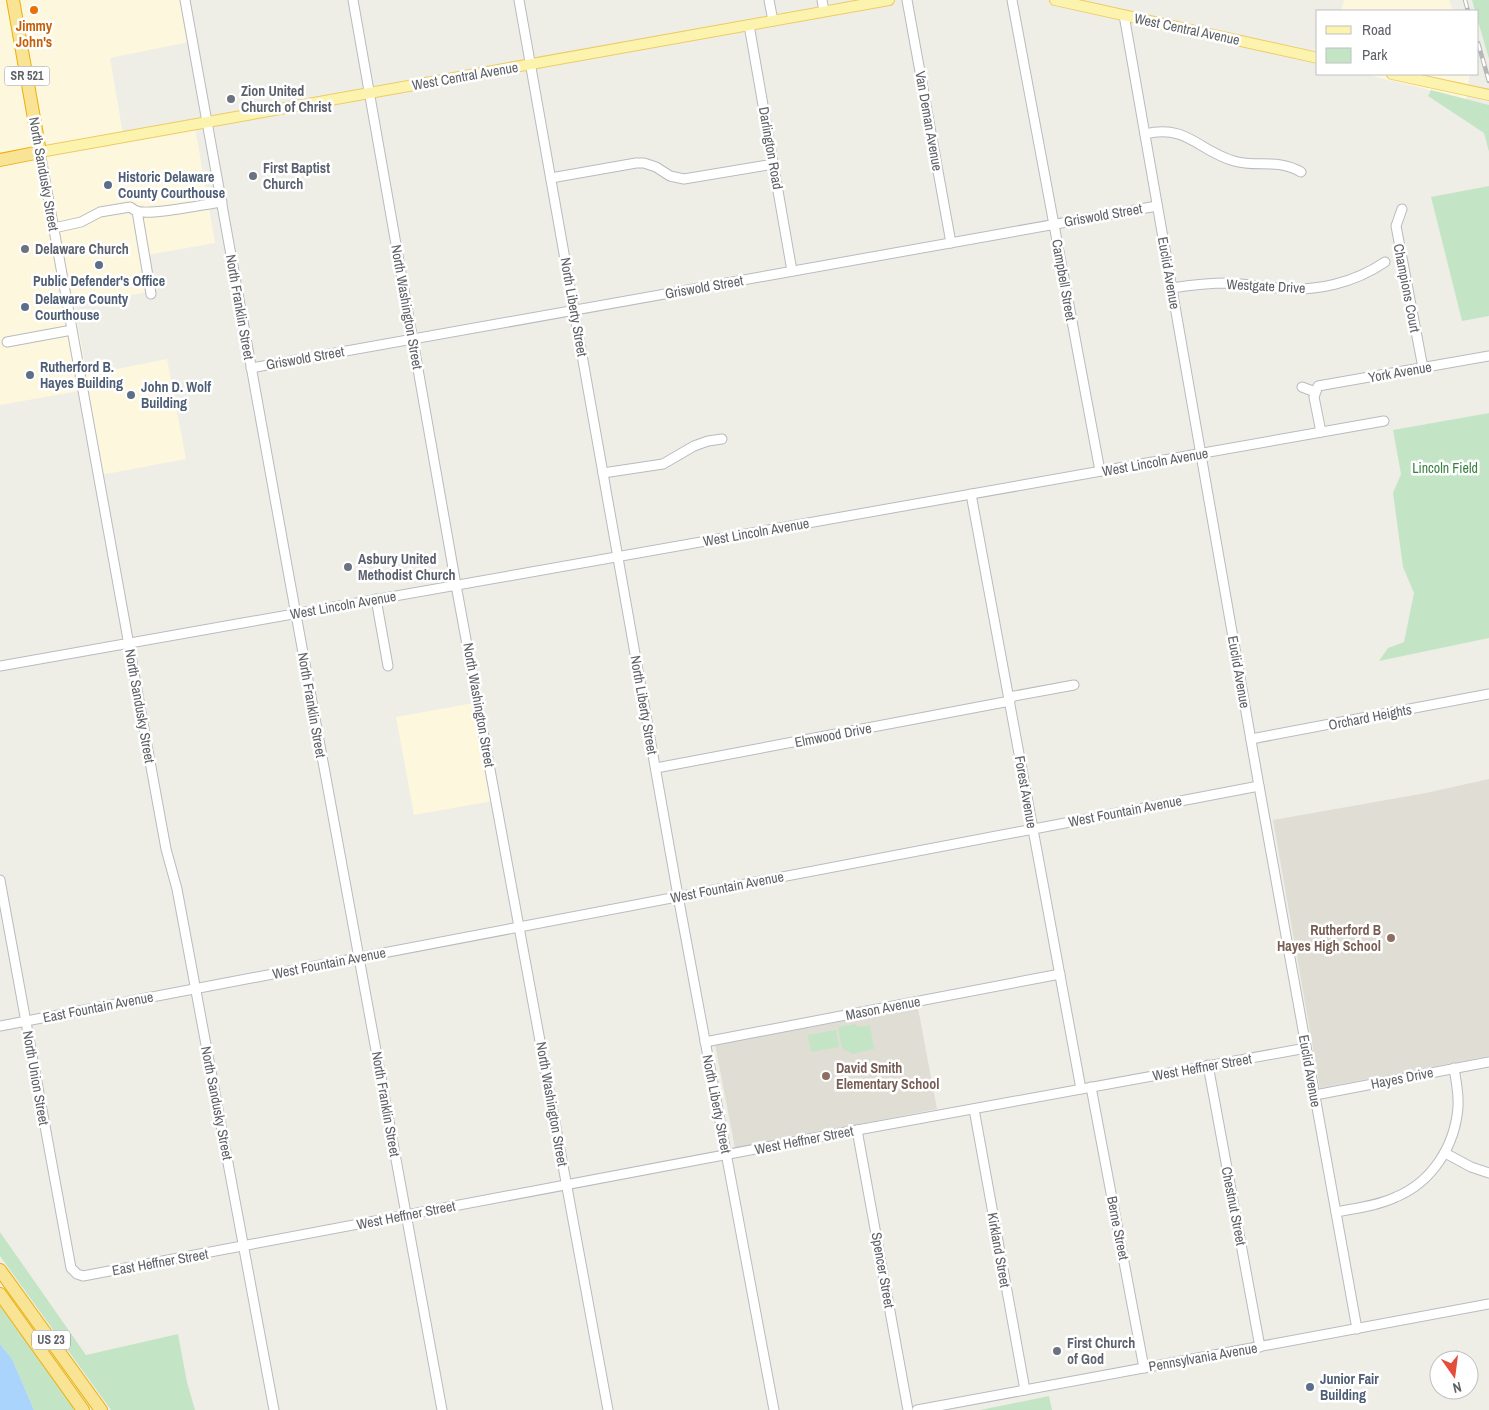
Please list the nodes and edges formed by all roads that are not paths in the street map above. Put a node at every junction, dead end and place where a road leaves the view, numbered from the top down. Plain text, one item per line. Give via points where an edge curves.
1 (13, 0) edge
2 (185, 0) edge
3 (352, 0) edge
4 (519, 0) edge
5 (769, 0) edge
6 (822, 0) edge
7 (889, 0) edge
8 (907, 0) edge
9 (1012, 0) edge
10 (1055, 0) edge
11 (824, 11) junction
12 (1124, 15) junction
13 (773, 21) junction
14 (750, 25) junction
15 (1316, 58) edge
16 (531, 64) junction
17 (1396, 75) edge
18 (369, 93) junction
19 (1489, 96) edge
20 (207, 122) junction
21 (1145, 134) junction
22 (40, 152) junction
23 (0, 160) edge
24 (774, 164) junction
25 (1301, 172) dead end
26 (551, 178) junction
27 (222, 202) junction
28 (1157, 206) junction
29 (1402, 209) dead end
30 (137, 211) junction
31 (1055, 223) junction
32 (54, 228) junction
33 (951, 243) junction
34 (1385, 262) dead end
35 (792, 271) junction
36 (1172, 288) junction
37 (150, 294) dead end
38 (574, 310) junction
39 (72, 330) junction
40 (412, 339) junction
41 (6, 342) dead end
42 (1489, 356) edge
43 (251, 368) junction
44 (1423, 368) junction
45 (1302, 387) dead end
46 (1315, 392) junction
47 (1384, 421) dead end
48 (1321, 432) junction
49 (722, 440) dead end
50 (1201, 453) junction
51 (1100, 471) junction
52 (603, 473) junction
53 (971, 494) junction
54 (618, 556) junction
55 (456, 585) junction
56 (376, 599) junction
57 (296, 613) junction
58 (129, 643) junction
59 (0, 666) edge
60 (388, 666) dead end
61 (1074, 685) dead end
62 (1489, 694) edge
63 (1009, 699) junction
64 (1251, 739) junction
65 (656, 768) junction
66 (1259, 786) junction
67 (1033, 829) junction
68 (0, 880) edge
69 (678, 896) junction
70 (519, 927) junction
71 (359, 957) junction
72 (1060, 974) junction
73 (196, 988) junction
74 (26, 1021) junction
75 (0, 1026) edge
76 (705, 1042) junction
77 (1306, 1048) junction
78 (1489, 1062) edge
79 (1208, 1066) junction
80 (1454, 1068) junction
81 (1091, 1087) junction
82 (1081, 1089) junction
83 (1315, 1095) junction
84 (974, 1109) junction
85 (857, 1130) junction
86 (1445, 1153) junction
87 (726, 1155) junction
88 (1489, 1173) edge
89 (566, 1185) junction
90 (1336, 1212) junction
91 (406, 1216) junction
92 (244, 1246) junction
93 (0, 1270) edge
94 (77, 1274) joint
95 (0, 1294) edge
96 (1489, 1304) edge
97 (1357, 1328) junction
98 (1260, 1346) junction
99 (1144, 1368) junction
100 (1025, 1390) junction
101 (83, 1410) edge
102 (101, 1410) edge
103 (274, 1410) edge
104 (442, 1410) edge
105 (608, 1410) edge
106 (774, 1410) edge
107 (908, 1410) edge
108 (917, 1410) edge

1 - 22 highway, North Sandusky Street / SR 521
2 - 20 street, North Franklin Street
3 - 18 street, North Washington Street
4 - 16 street, North Liberty Street
5 - 13 street
6 - 11 street
7 - 11 main road, West Central Avenue
8 - 33 street, Van Deman Avenue
9 - 31 street, Campbell Street
10 - 12 main road, West Central Avenue
11 - 13 main road, West Central Avenue
12 - 15 main road, West Central Avenue
12 - 21 street, Euclid Avenue
13 - 14 main road, West Central Avenue
14 - 16 main road, West Central Avenue
14 - 24 street, Darlington Road
16 - 18 main road, West Central Avenue
16 - 26 street, North Liberty Street
17 - 19 main road
18 - 20 main road, West Central Avenue
18 - 40 street, North Washington Street
20 - 22 main road, West Central Avenue
20 - 27 street, North Franklin Street
21 - 25 street via 1180,134 1233,161 1279,164
21 - 28 street, Euclid Avenue
22 - 23 highway
22 - 32 street, North Sandusky Street
24 - 26 street via 684,179 670,176 651,164 636,163
24 - 35 street, Darlington Road
26 - 38 street, North Liberty Street
27 - 30 street
27 - 43 street, North Franklin Street
28 - 31 street, Griswold Street
28 - 36 street, Euclid Avenue
29 - 44 street, Champions Court via 1396,226
30 - 32 street via 130,207 100,212 81,222
30 - 37 street
31 - 33 street, Griswold Street
31 - 51 street, Campbell Street
32 - 39 street, North Sandusky Street
33 - 35 street, Griswold Street
34 - 36 street, Westgate Drive via 1348,280 1309,288 1229,283
35 - 38 street, Griswold Street
36 - 50 street, Euclid Avenue
38 - 40 street, Griswold Street
38 - 52 street, North Liberty Street
39 - 41 street
39 - 58 street, North Sandusky Street
40 - 43 street, Griswold Street
40 - 55 street, North Washington Street
42 - 44 street, York Avenue
43 - 57 street, North Franklin Street
44 - 46 street, York Avenue via 1320,386
45 - 46 street
46 - 48 street
47 - 48 street, West Lincoln Avenue
48 - 50 street, West Lincoln Avenue
49 - 52 street via 694,446 663,464
50 - 51 street, West Lincoln Avenue
50 - 64 street, Euclid Avenue
51 - 53 street, West Lincoln Avenue
52 - 54 street, North Liberty Street
53 - 54 street, West Lincoln Avenue
53 - 63 street, Forest Avenue
54 - 55 street, West Lincoln Avenue
54 - 65 street, North Liberty Street
55 - 56 street, West Lincoln Avenue
55 - 70 street, North Washington Street
56 - 57 street, West Lincoln Avenue
56 - 60 street
57 - 58 street, West Lincoln Avenue
57 - 71 street, North Franklin Street
58 - 59 street, West Lincoln Avenue
58 - 73 street, North Sandusky Street via 166,849
61 - 63 street, Elmwood Drive
62 - 64 street, Orchard Heights
63 - 65 street, Elmwood Drive
63 - 67 street, Forest Avenue
64 - 66 street, Euclid Avenue
65 - 69 street, North Liberty Street
66 - 67 street, West Fountain Avenue
66 - 77 street, Euclid Avenue
67 - 69 street, West Fountain Avenue
67 - 72 street, Forest Avenue
68 - 74 street, North Union Street
69 - 70 street, West Fountain Avenue
69 - 76 street, North Liberty Street
70 - 71 street, West Fountain Avenue
70 - 89 street, North Washington Street
71 - 73 street, West Fountain Avenue
71 - 91 street, North Franklin Street
72 - 76 street, Mason Avenue
72 - 82 street, Forest Avenue
73 - 74 street, East Fountain Avenue
73 - 92 street, North Sandusky Street
74 - 75 street, East Fountain Avenue
74 - 94 street, North Union Street via 71,1268
76 - 87 street, North Liberty Street
77 - 79 street, West Heffner Street
77 - 83 street, Euclid Avenue
78 - 80 street, Hayes Drive
79 - 81 street, West Heffner Street
79 - 98 street, Chestnut Street
80 - 83 street, Hayes Drive
80 - 86 street via 1458,1106
81 - 82 street, West Heffner Street
81 - 99 street, Berne Street
82 - 84 street, West Heffner Street
83 - 90 street, Euclid Avenue
84 - 85 street, West Heffner Street
84 - 100 street, Kirkland Street
85 - 87 street, West Heffner Street
85 - 107 street, Spencer Street
86 - 88 street via 1471,1168
86 - 90 street via 1425,1178 1398,1197
87 - 89 street, West Heffner Street
87 - 106 street, North Liberty Street
89 - 91 street, West Heffner Street
89 - 105 street, North Washington Street
90 - 97 street, Euclid Avenue
91 - 92 street, West Heffner Street
91 - 104 street, North Franklin Street
92 - 94 street, East Heffner Street via 83,1276
92 - 103 street, North Sandusky Street
93 - 102 highway, US 23
95 - 101 highway, US 23
96 - 97 street, Pennsylvania Avenue
97 - 98 street, Pennsylvania Avenue
98 - 99 street, Pennsylvania Avenue
99 - 100 street, Pennsylvania Avenue
100 - 108 street, Pennsylvania Avenue

